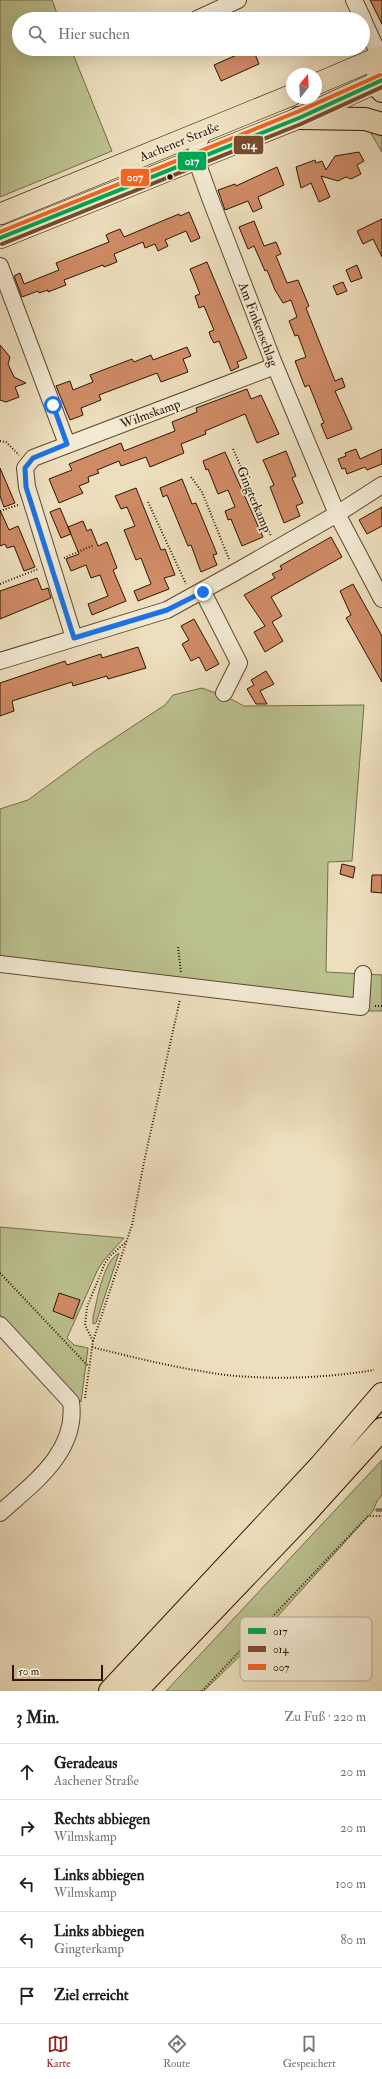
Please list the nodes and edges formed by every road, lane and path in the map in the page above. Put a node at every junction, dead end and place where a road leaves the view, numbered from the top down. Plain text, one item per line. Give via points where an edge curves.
1 (238, 0) edge
2 (354, 0) edge
3 (211, 12) edge
4 (360, 12) edge
5 (370, 34) edge
6 (381, 58) edge
7 (322, 82) edge
8 (380, 85) edge
9 (286, 97) edge
10 (299, 118) junction
11 (382, 124) edge
12 (204, 131) junction
13 (196, 159) junction
14 (0, 214) edge
15 (0, 238) edge
16 (0, 266) edge
17 (275, 366) junction
18 (0, 441) edge
19 (67, 444) junction
20 (233, 449) dead end
21 (28, 464) junction
22 (191, 477) dead end
23 (382, 485) edge
24 (31, 500) junction
25 (148, 502) dead end
26 (0, 512) edge
27 (337, 514) junction
28 (276, 549) junction
29 (234, 573) junction
30 (197, 594) junction
31 (382, 599) edge
32 (74, 638) junction
33 (0, 661) edge
34 (224, 693) dead end
35 (178, 947) dead end
36 (0, 964) edge
37 (363, 974) dead end
38 (182, 986) junction
39 (128, 1240) junction
40 (0, 1273) edge
41 (0, 1325) edge
42 (92, 1347) dead end
43 (88, 1366) dead end
44 (374, 1370) dead end
45 (382, 1394) edge
46 (382, 1429) edge
47 (0, 1513) edge
48 (382, 1516) edge
49 (272, 1617) edge
50 (240, 1651) edge
51 (110, 1691) edge
52 (136, 1691) edge
53 (202, 1691) edge

1 - 3 street
2 - 4 street
5 - 6 street
6 - 7 main road
6 - 8 highway
8 - 10 main road, Aachener Straße
9 - 12 main road, Aachener Straße
10 - 11 highway via 365,119
10 - 13 main road, Aachener Straße
12 - 13 street via 197,146
12 - 14 main road, Aachener Straße
13 - 15 main road, Aachener Straße
13 - 17 street, Am Finkenschlag
16 - 19 street
17 - 19 street, Wilmskamp
17 - 27 street, Am Finkenschlag
18 - 21 path via 6,442
19 - 21 street, Wilmskamp via 33,458
20 - 28 path, Gingterkamp
21 - 24 street via 25,468 26,487
22 - 29 path via 202,492
23 - 27 street
24 - 26 path
24 - 32 street
25 - 30 path
27 - 28 street, Gingterkamp
27 - 31 street, Am Finkenschlag
28 - 29 street, Gingterkamp
29 - 30 street, Gingterkamp
30 - 32 street, Gingterkamp via 167,610
30 - 34 street via 239,664
32 - 33 street, Gingterkamp
35 - 38 path
36 - 38 street
37 - 38 street via 361,1007
38 - 39 path
39 - 39 path via 105,1263 87,1307 85,1325 93,1341
40 - 43 path
41 - 47 street via 71,1402 73,1414 61,1452 51,1467
42 - 44 path via 225,1375 285,1377 349,1374
45 - 51 highway via 320,1466
46 - 52 highway via 307,1512
48 - 49 path via 368,1516
50 - 53 path

